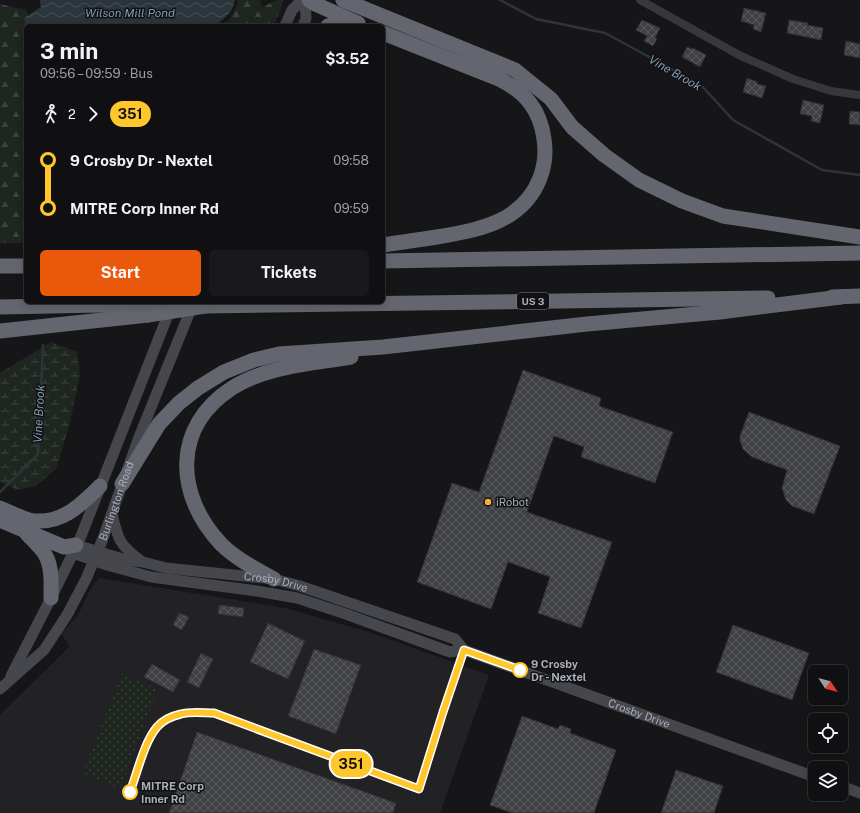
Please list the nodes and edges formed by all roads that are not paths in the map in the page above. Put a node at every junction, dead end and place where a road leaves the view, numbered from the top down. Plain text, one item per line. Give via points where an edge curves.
1 (304, 0) edge
2 (309, 0) edge
3 (343, 0) edge
4 (640, 0) edge
5 (286, 24) edge
6 (304, 24) edge
7 (335, 24) edge
8 (362, 24) edge
9 (385, 34) edge
10 (860, 95) edge
11 (860, 237) edge
12 (385, 245) edge
13 (860, 253) edge
14 (385, 261) edge
15 (0, 266) edge
16 (24, 266) edge
17 (860, 296) edge
18 (841, 297) junction
19 (385, 302) edge
20 (172, 304) edge
21 (199, 304) edge
22 (0, 307) edge
23 (151, 310) junction
24 (0, 331) edge
25 (383, 347) junction
26 (122, 484) junction
27 (100, 486) junction
28 (0, 508) edge
29 (112, 514) junction
30 (0, 520) edge
31 (20, 528) junction
32 (71, 548) junction
33 (96, 556) junction
34 (143, 562) junction
35 (274, 579) junction
36 (51, 598) junction
37 (464, 650) junction
38 (4, 686) edge
39 (808, 774) edge
40 (848, 789) edge
41 (860, 793) edge

1 - 5 main road via 292,10
1 - 6 main road via 306,18
2 - 8 highway
3 - 11 highway via 515,70 551,99 572,127 604,155 639,180 682,201 723,216
4 - 10 street via 739,55 793,79 831,91
7 - 8 highway
9 - 12 highway via 511,85 536,111 546,149 543,168 536,186 525,203 495,224 468,232
13 - 14 highway
15 - 16 highway
17 - 18 highway, US 3
18 - 19 highway, US 3
18 - 25 highway
20 - 27 main road, Burlington Road
21 - 23 highway, bridge
21 - 26 main road, Burlington Road
22 - 23 highway
23 - 24 highway
25 - 26 highway via 279,354 254,360 224,372 179,403 159,424
25 - 35 highway via 362,356 291,367 253,378 232,388 218,399 198,423 187,454 189,488 196,510 222,544 244,562
26 - 29 main road, Burlington Road
27 - 28 highway via 77,508 62,518 29,520
27 - 32 main road, Burlington Road
29 - 33 main road, Burlington Road
29 - 34 main road via 120,542
30 - 31 highway
31 - 32 highway
31 - 36 highway via 43,551 48,560
32 - 33 main road, Crosby Drive
32 - 36 main road, Burlington Road
33 - 34 main road, Crosby Drive
33 - 37 main road, Crosby Drive via 151,577 284,595 450,652
33 - 38 main road, Burlington Road via 67,615 44,650
34 - 35 main road, Crosby Drive via 166,568
35 - 37 main road, Crosby Drive via 455,639
36 - 38 main road, Burlington Road
37 - 39 main road, Crosby Drive
40 - 41 main road

